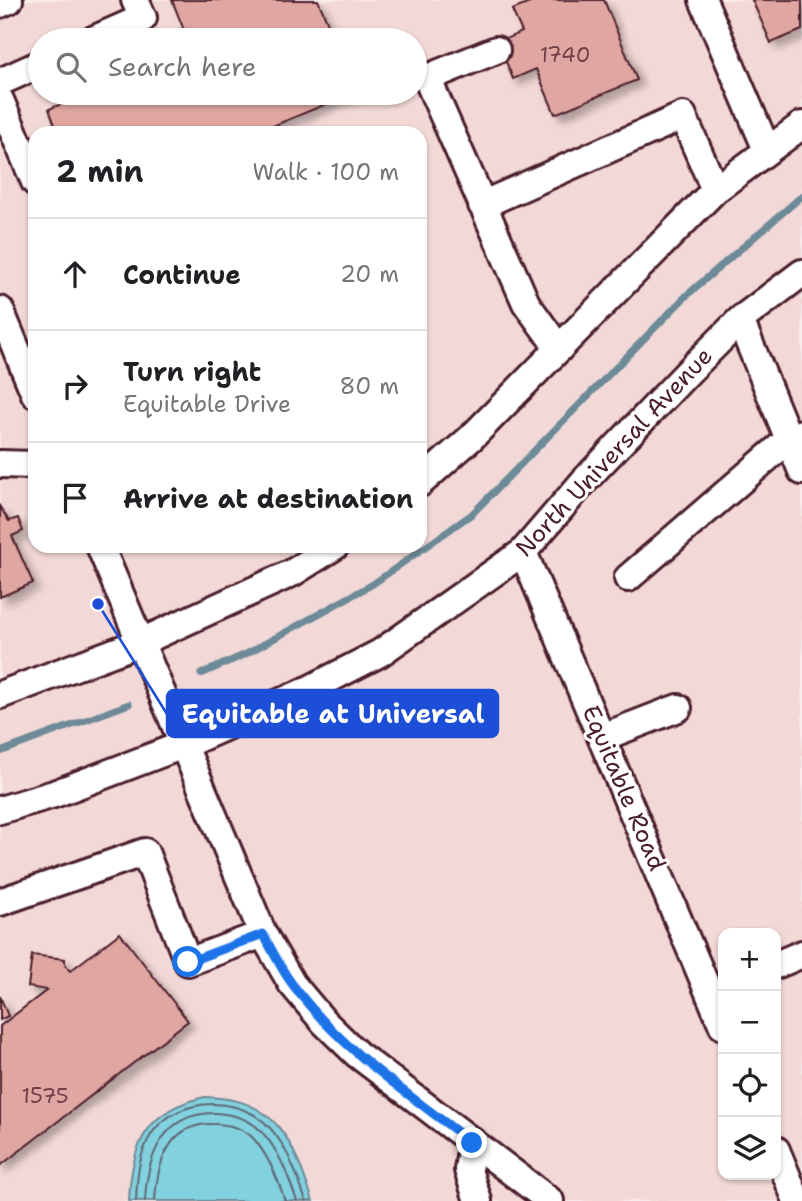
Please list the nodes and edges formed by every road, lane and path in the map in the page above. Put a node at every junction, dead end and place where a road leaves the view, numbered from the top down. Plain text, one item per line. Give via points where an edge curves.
1 (9, 0) edge
2 (135, 0) edge
3 (703, 0) edge
4 (0, 4) edge
5 (120, 28) edge
6 (496, 50) dead end
7 (28, 69) edge
8 (0, 82) edge
9 (0, 100) edge
10 (802, 125) edge
11 (767, 150) junction
12 (28, 166) edge
13 (715, 190) junction
14 (482, 205) junction
15 (802, 273) edge
16 (2, 318) edge
17 (740, 320) junction
18 (559, 349) junction
19 (28, 377) edge
20 (795, 436) edge
21 (0, 464) edge
22 (28, 466) edge
23 (802, 471) edge
24 (427, 477) edge
25 (523, 552) junction
26 (103, 553) edge
27 (324, 553) edge
28 (628, 578) dead end
29 (141, 642) junction
30 (0, 695) edge
31 (678, 708) dead end
32 (603, 737) junction
33 (183, 745) junction
34 (0, 810) edge
35 (0, 902) edge
36 (263, 934) junction
37 (802, 954) edge
38 (781, 963) edge
39 (717, 991) edge
40 (472, 1143) junction
41 (781, 1160) edge
42 (796, 1188) edge
43 (478, 1201) edge
44 (550, 1201) edge

1 - 4 street
2 - 5 street via 143,18
3 - 11 street
6 - 14 street via 427,78
7 - 8 street
9 - 12 street
10 - 11 street
11 - 13 street
13 - 14 street via 682,116
13 - 18 street
14 - 18 street via 526,303
15 - 17 street, North Universal Avenue
16 - 19 street
17 - 20 street
17 - 25 street, North Universal Avenue via 585,480
18 - 24 street
20 - 23 street
20 - 28 street
21 - 22 street
25 - 32 street, Equitable Road
25 - 33 street, North Universal Avenue via 380,653
26 - 29 street
27 - 29 street via 292,573
29 - 30 street
29 - 33 street
31 - 32 street
32 - 39 street, Equitable Road
33 - 34 street, North Universal Avenue
33 - 36 street
35 - 36 street via 145,852 188,962
36 - 40 street via 292,984 324,1022 357,1054
37 - 38 street
40 - 43 street via 468,1170
40 - 44 street
41 - 42 street

